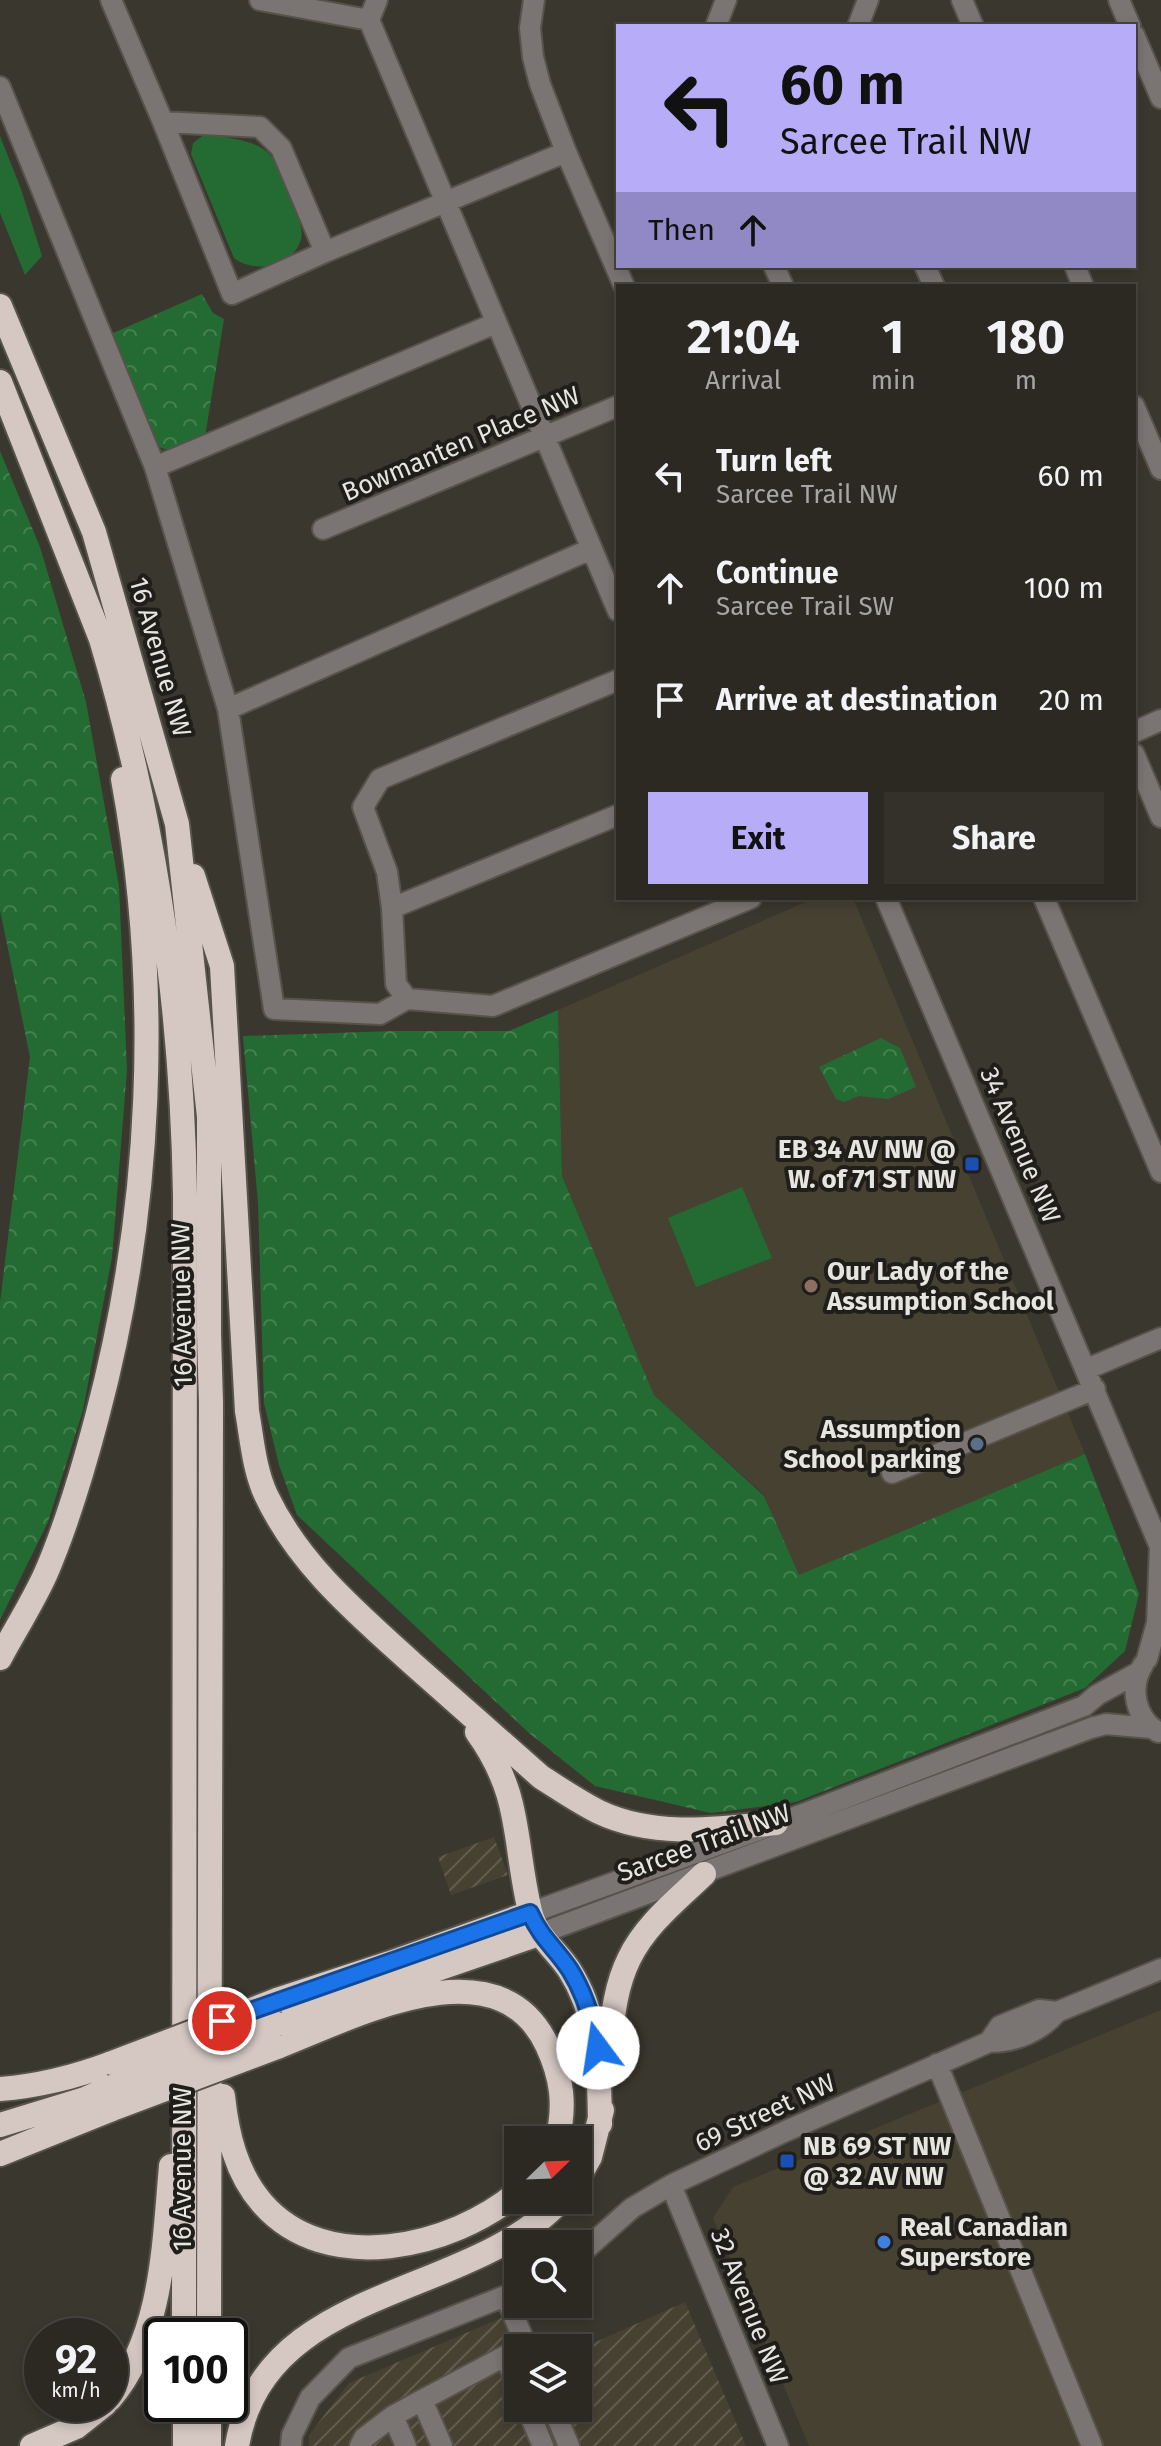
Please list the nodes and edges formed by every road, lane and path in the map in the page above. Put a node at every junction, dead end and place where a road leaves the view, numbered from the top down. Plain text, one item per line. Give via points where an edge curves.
1 (111, 0) edge
2 (260, 0) edge
3 (377, 0) edge
4 (534, 0) edge
5 (726, 0) edge
6 (868, 0) edge
7 (962, 0) edge
8 (1119, 0) edge
9 (369, 20) junction
10 (717, 24) edge
11 (859, 24) edge
12 (972, 24) edge
13 (1129, 24) edge
14 (1136, 40) edge
15 (0, 87) edge
16 (1161, 98) edge
17 (163, 122) junction
18 (566, 152) junction
19 (445, 202) junction
20 (325, 252) junction
21 (616, 268) edge
22 (0, 306) edge
23 (496, 323) junction
24 (0, 382) edge
25 (616, 407) edge
26 (1136, 411) edge
27 (544, 437) junction
28 (34, 465) junction
29 (155, 467) junction
30 (1161, 469) edge
31 (323, 529) dead end
32 (591, 549) junction
33 (616, 606) edge
34 (616, 681) edge
35 (228, 709) junction
36 (1161, 720) edge
37 (1136, 731) edge
38 (1136, 759) edge
39 (616, 816) edge
40 (1161, 817) edge
41 (177, 824) junction
42 (742, 900) edge
43 (887, 900) edge
44 (1045, 900) edge
45 (392, 908) junction
46 (407, 999) junction
47 (1161, 1172) edge
48 (1161, 1338) edge
49 (1087, 1369) junction
50 (1095, 1389) junction
51 (892, 1473) dead end
52 (1160, 1547) edge
53 (404, 1655) junction
54 (0, 1658) edge
55 (1149, 1660) edge
56 (1156, 1731) edge
57 (776, 1823) junction
58 (704, 1874) junction
59 (535, 1923) junction
60 (1161, 1969) edge
61 (210, 1996) junction
62 (184, 2008) junction
63 (277, 2024) junction
64 (937, 2064) junction
65 (112, 2086) junction
66 (0, 2089) edge
67 (600, 2124) junction
68 (0, 2125) edge
69 (560, 2126) edge
70 (592, 2150) edge
71 (0, 2154) edge
72 (671, 2185) junction
73 (504, 2201) edge
74 (544, 2214) edge
75 (592, 2244) edge
76 (504, 2297) edge
77 (184, 2318) edge
78 (209, 2318) edge
79 (504, 2357) edge
80 (128, 2373) edge
81 (422, 2400) junction
82 (393, 2416) junction
83 (82, 2422) edge
84 (185, 2422) edge
85 (209, 2422) edge
86 (533, 2422) edge
87 (559, 2422) edge
88 (32, 2446) edge
89 (185, 2446) edge
90 (209, 2446) edge
91 (237, 2446) edge
92 (291, 2446) edge
93 (360, 2446) edge
94 (406, 2446) edge
95 (442, 2446) edge
96 (543, 2446) edge
97 (569, 2446) edge
98 (778, 2446) edge
99 (1092, 2446) edge

1 - 17 street
2 - 9 street
3 - 9 street
4 - 18 street via 533,57
5 - 10 street
6 - 11 street
7 - 12 street
8 - 13 street
9 - 19 street
14 - 16 street
15 - 29 street
17 - 20 street via 260,127 281,148
17 - 20 street via 232,294
18 - 19 street
18 - 21 street
19 - 20 street
19 - 23 street
22 - 41 highway, 16 Avenue NW via 94,532
23 - 27 street
23 - 29 street
24 - 28 highway, 16 Avenue NW
25 - 27 street, Bowmanten Place NW
26 - 30 street
27 - 31 street, Bowmanten Place NW
27 - 32 street
28 - 54 highway via 91,642 123,783 142,918 147,1069 127,1286 106,1384 75,1497 45,1574
28 - 62 highway, 16 Avenue NW via 101,639 120,705 149,830 174,995 185,1195
29 - 35 street
32 - 33 street
32 - 35 street
34 - 45 street via 380,779 363,807 387,872
35 - 46 street via 274,1009 380,1014
36 - 37 street
38 - 40 street
39 - 45 street
41 - 53 highway via 222,966 247,1411 257,1467 279,1520 312,1566
41 - 61 highway, 16 Avenue NW via 209,1117
42 - 46 street via 493,1006
43 - 49 street, 34 Avenue NW
44 - 47 street
45 - 46 street via 396,984
48 - 49 street
49 - 50 street, 34 Avenue NW
50 - 51 street
50 - 52 street, 34 Avenue NW
52 - 55 street, 34 Avenue NW via 1157,1623
53 - 57 highway via 541,1777 601,1813 678,1829
53 - 59 highway via 468,1719 498,1764 514,1812
55 - 56 street, 34 Avenue NW via 1135,1687 1136,1702
55 - 57 street, Sarcee Trail NW via 1084,1706
56 - 58 street, Sarcee Trail NW via 1106,1724 1091,1728
57 - 59 street, Sarcee Trail NW
58 - 59 street, Sarcee Trail NW
58 - 67 highway via 650,1927 629,1958 616,1998
59 - 63 highway, Sarcee Trail NW via 390,1963
59 - 67 highway via 579,1986 595,2028
60 - 64 street, 69 Street NW via 1057,2012 1045,2026
61 - 73 highway via 226,2127 236,2161 263,2205 291,2227 341,2245 411,2242 471,2222
61 - 78 highway, 16 Avenue NW
62 - 77 highway, 16 Avenue NW
62 - 80 highway via 155,2296
63 - 65 highway, bridge
63 - 65 highway, bridge
63 - 69 highway via 447,1991 496,1997 532,2023 554,2059 564,2106
64 - 72 street, 69 Street NW
64 - 99 street
65 - 66 highway via 78,2076
65 - 68 highway
65 - 71 highway
67 - 70 highway
72 - 75 street, 69 Street NW via 632,2208
72 - 98 street, 32 Avenue NW
74 - 91 highway via 488,2252 374,2300 306,2336 268,2371 255,2391
76 - 92 street via 349,2358 310,2398
79 - 81 street
81 - 82 street
81 - 95 street
82 - 93 street
82 - 94 street
83 - 88 highway
84 - 89 highway
85 - 90 highway
86 - 96 street
87 - 97 street

